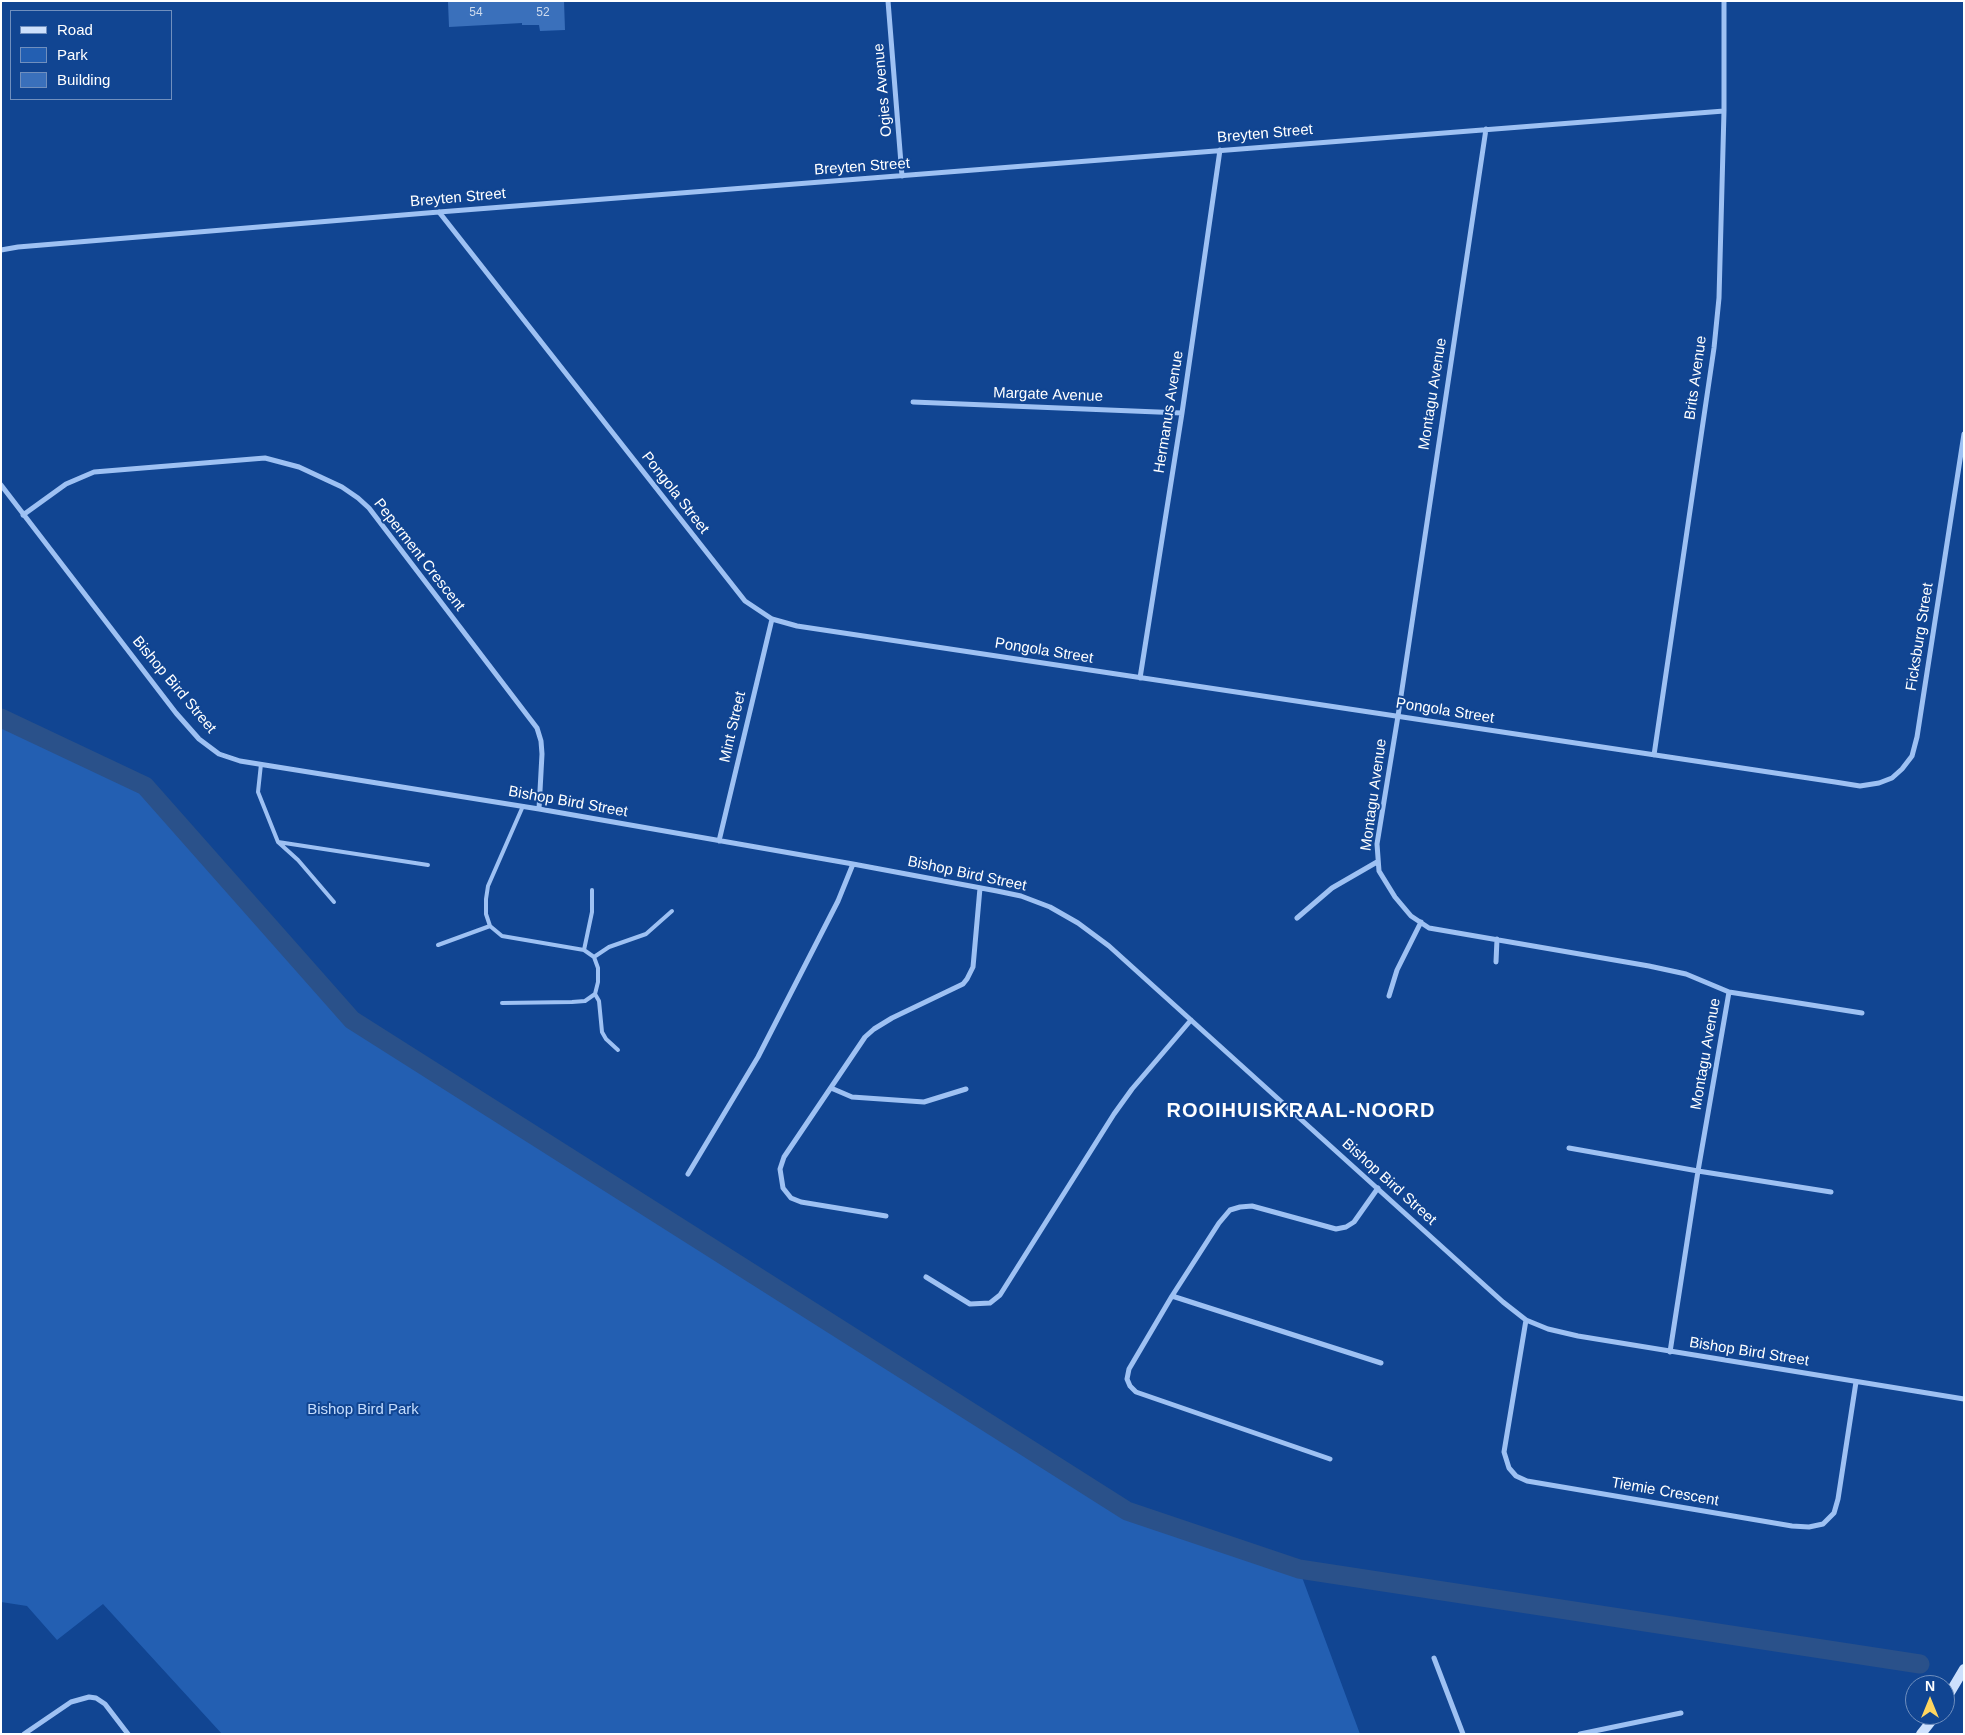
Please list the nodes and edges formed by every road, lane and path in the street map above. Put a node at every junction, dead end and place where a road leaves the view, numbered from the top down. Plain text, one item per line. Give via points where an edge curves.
1 (888, 1) edge
2 (1724, 1) edge
3 (1724, 111) junction
4 (1486, 129) junction
5 (1220, 150) junction
6 (902, 176) junction
7 (439, 212) junction
8 (1, 250) edge
9 (913, 402) dead end
10 (1182, 412) junction
11 (1964, 434) edge
12 (1, 485) edge
13 (23, 515) junction
14 (772, 619) junction
15 (1140, 678) junction
16 (1398, 716) junction
17 (1654, 756) junction
18 (261, 764) junction
19 (1835, 782) joint
20 (523, 806) junction
21 (539, 808) junction
22 (719, 841) junction
23 (278, 842) junction
24 (1377, 862) junction
25 (853, 864) junction
26 (428, 865) dead end
27 (980, 888) junction
28 (592, 890) dead end
29 (334, 902) dead end
30 (672, 911) dead end
31 (1297, 918) dead end
32 (1421, 922) junction
33 (490, 926) junction
34 (1497, 939) junction
35 (438, 945) dead end
36 (584, 950) junction
37 (594, 957) junction
38 (1496, 962) dead end
39 (1730, 992) junction
40 (595, 994) junction
41 (1389, 996) dead end
42 (502, 1003) dead end
43 (1862, 1013) dead end
44 (1191, 1020) junction
45 (618, 1050) dead end
46 (831, 1088) junction
47 (966, 1089) dead end
48 (1570, 1148) dead end
49 (1698, 1171) junction
50 (688, 1174) dead end
51 (1378, 1188) junction
52 (1831, 1192) dead end
53 (886, 1216) dead end
54 (926, 1277) dead end
55 (1172, 1296) junction
56 (1526, 1320) junction
57 (1670, 1352) junction
58 (1381, 1362) dead end
59 (1856, 1382) junction
60 (1964, 1399) edge
61 (1330, 1459) dead end
62 (1434, 1658) dead end
63 (1964, 1669) edge
64 (1955, 1684) edge
65 (1681, 1713) dead end
66 (24, 1734) edge
67 (128, 1734) edge
68 (1463, 1734) edge
69 (1580, 1734) edge

1 - 6 street, Ogies Avenue
2 - 3 street, Brits Avenue
3 - 4 street, Breyten Street
3 - 17 street, Brits Avenue via 1719,298 1714,348
4 - 5 street, Breyten Street
4 - 16 street, Montagu Avenue
5 - 6 street, Breyten Street
5 - 10 street, Hermanus Avenue
6 - 7 street, Breyten Street
7 - 8 street, Breyten Street
7 - 14 street, Pongola Street via 745,601
9 - 10 street, Margate Avenue
10 - 15 street, Hermanus Avenue
11 - 19 street, Ficksburg Street via 1912,756 1892,778 1879,784 1860,786
12 - 13 street, Bishop Bird Street
13 - 18 street, Bishop Bird Street via 199,739 218,754
13 - 21 street, Peperment Crescent via 66,484 94,472 266,458 299,466 342,487 368,508 537,728 542,754
14 - 15 street, Pongola Street via 797,626
14 - 22 street, Mint Street
15 - 16 street, Pongola Street
16 - 17 street, Pongola Street
16 - 24 street, Montagu Avenue via 1377,844
17 - 19 street, Pongola Street
18 - 20 street, Bishop Bird Street
18 - 23 lane via 258,792
20 - 21 street, Bishop Bird Street
20 - 33 lane via 488,886 486,914
21 - 22 street, Bishop Bird Street
22 - 25 street, Bishop Bird Street
23 - 26 lane
23 - 29 lane
24 - 31 street via 1332,888
24 - 32 street, Montagu Avenue via 1395,897 1411,916
25 - 27 street, Bishop Bird Street
25 - 50 street via 838,901 758,1057
27 - 44 street, Bishop Bird Street via 1021,896 1078,923 1109,946
27 - 46 street via 973,967 967,979 963,984 874,1029 865,1037
28 - 36 lane via 592,912
30 - 37 lane via 646,934 609,947
32 - 34 street, Montagu Avenue via 1430,928
32 - 41 street via 1397,970
33 - 35 lane
33 - 36 lane via 502,936
34 - 38 street
34 - 39 street, Montagu Avenue via 1686,974
36 - 37 lane
37 - 40 lane via 598,968
39 - 43 street
39 - 49 street, Montagu Avenue
40 - 42 lane via 572,1002
40 - 45 lane via 600,1001 602,1032
44 - 51 street, Bishop Bird Street
44 - 54 street via 1114,1114 1000,1295 990,1303 970,1304
46 - 47 street via 852,1097 924,1102
46 - 53 street via 784,1156 780,1169 783,1188 801,1202
48 - 49 street
49 - 52 street
49 - 57 street, Montagu Avenue
51 - 55 street via 1354,1222 1336,1229 1252,1206 1230,1210 1218,1223
51 - 56 street, Bishop Bird Street
55 - 58 street
55 - 61 street via 1132,1363 1127,1379 1130,1386 1136,1392
56 - 57 street, Bishop Bird Street via 1563,1333
56 - 59 street, Tiemie Crescent via 1504,1452 1509,1468 1527,1481 1792,1526 1823,1524 1834,1513 1838,1499
57 - 59 street, Bishop Bird Street
59 - 60 street, Bishop Bird Street
62 - 68 street
63 - 64 street
65 - 69 street
66 - 67 street via 71,1702 88,1696 105,1704

